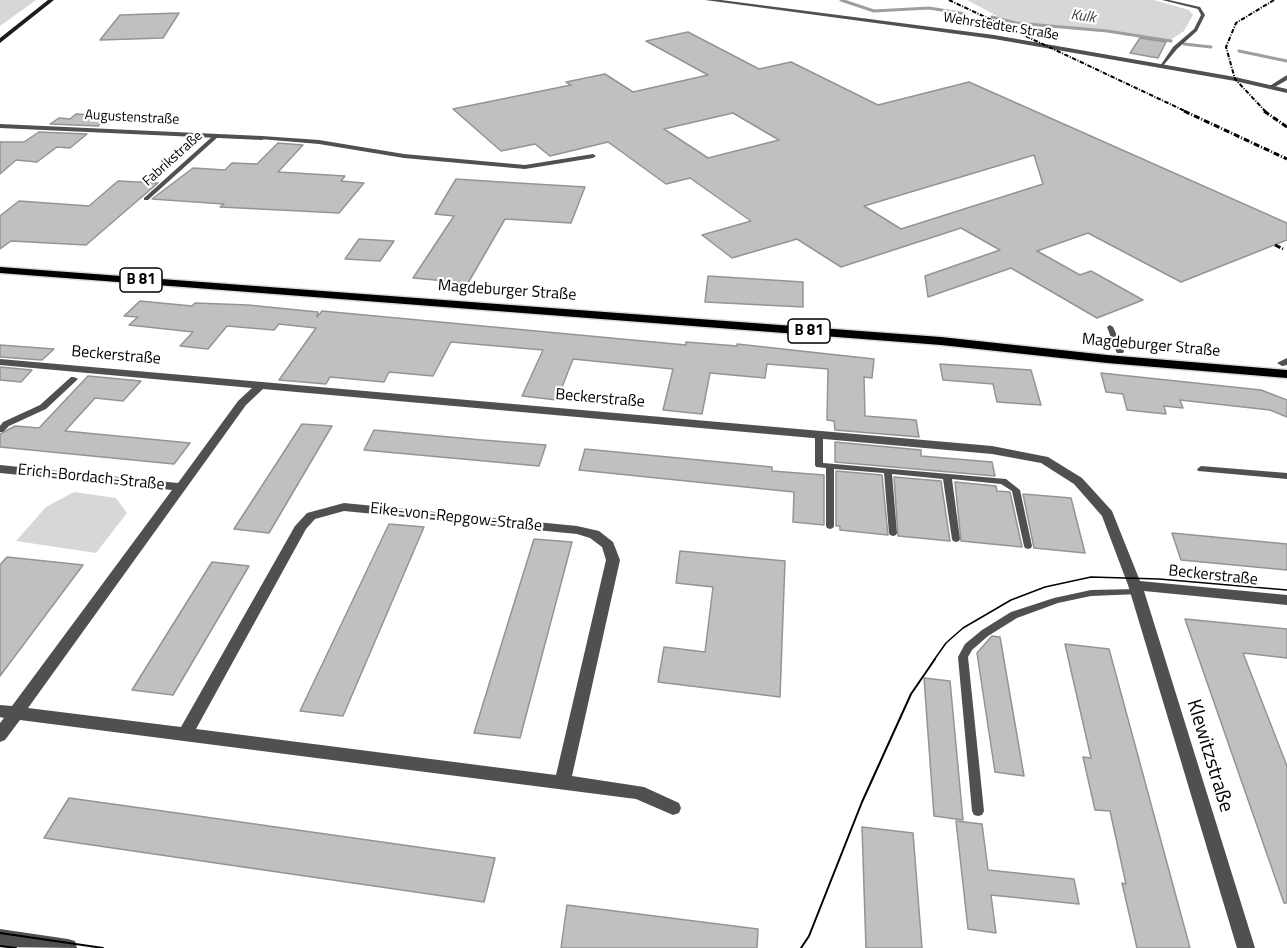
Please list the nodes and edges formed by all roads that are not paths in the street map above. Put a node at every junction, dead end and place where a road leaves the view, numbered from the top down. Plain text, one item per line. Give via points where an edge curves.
1 (51, 0) edge
2 (708, 0) edge
3 (1164, 0) edge
4 (0, 41) edge
5 (1162, 66) junction
6 (1287, 77) edge
7 (1271, 87) junction
8 (1287, 91) edge
9 (0, 126) edge
10 (216, 136) junction
11 (262, 138) joint
12 (593, 156) dead end
13 (146, 199) dead end
14 (0, 270) edge
15 (1110, 327) dead end
16 (1012, 348) junction
17 (1120, 351) junction
18 (0, 362) edge
19 (1286, 366) edge
20 (74, 379) dead end
21 (260, 386) junction
22 (0, 430) edge
23 (819, 435) junction
24 (830, 466) junction
25 (0, 469) edge
26 (1200, 469) dead end
27 (888, 471) junction
28 (946, 476) junction
29 (1287, 476) edge
30 (182, 487) junction
31 (830, 526) dead end
32 (892, 533) dead end
33 (956, 538) dead end
34 (1028, 546) dead end
35 (1135, 585) junction
36 (1287, 600) edge
37 (8, 712) edge
38 (185, 734) junction
39 (0, 735) edge
40 (563, 781) junction
41 (673, 808) dead end
42 (978, 811) dead end
43 (0, 938) edge
44 (68, 948) edge
45 (1246, 948) edge

1 - 4 main road
2 - 5 street, Wehrstedter Straße via 994,37
3 - 5 lane via 1199,8 1203,15 1196,30
5 - 7 street, Wehrstedter Straße
6 - 7 street
7 - 8 street, Wehrstedter Straße
9 - 10 street, Augustenstraße
10 - 11 street, Augustenstraße
10 - 13 lane, Fabrikstraße
11 - 12 lane via 525,167
14 - 16 main road, Magdeburger Straße / B 81
15 - 17 lane
16 - 17 main road, Magdeburger Straße / B 81
16 - 19 main road, Magdeburger Straße / B 81 via 1107,359
17 - 19 main road, Magdeburger Straße / B 81
18 - 21 street, Beckerstraße
20 - 22 lane via 44,407
21 - 23 street, Beckerstraße
21 - 30 street via 242,403
23 - 24 lane via 819,465
23 - 35 street, Beckerstraße via 992,450 1044,460 1078,481 1108,514
24 - 27 lane
24 - 31 lane
25 - 30 street, Erich-Bordach-Straße
26 - 29 lane
27 - 28 lane
27 - 32 lane
28 - 33 lane
28 - 34 lane via 1003,481 1016,490
30 - 37 street
35 - 36 street, Beckerstraße
35 - 42 lane via 1057,600 1014,615 968,647 963,657
35 - 45 street, Klewitzstraße
37 - 38 street
37 - 39 street
38 - 40 street
38 - 40 street, Eike-von-Repgow-Straße via 301,526 311,516 344,507 577,530 594,534 608,545 613,560
40 - 41 street via 638,792
43 - 44 street

